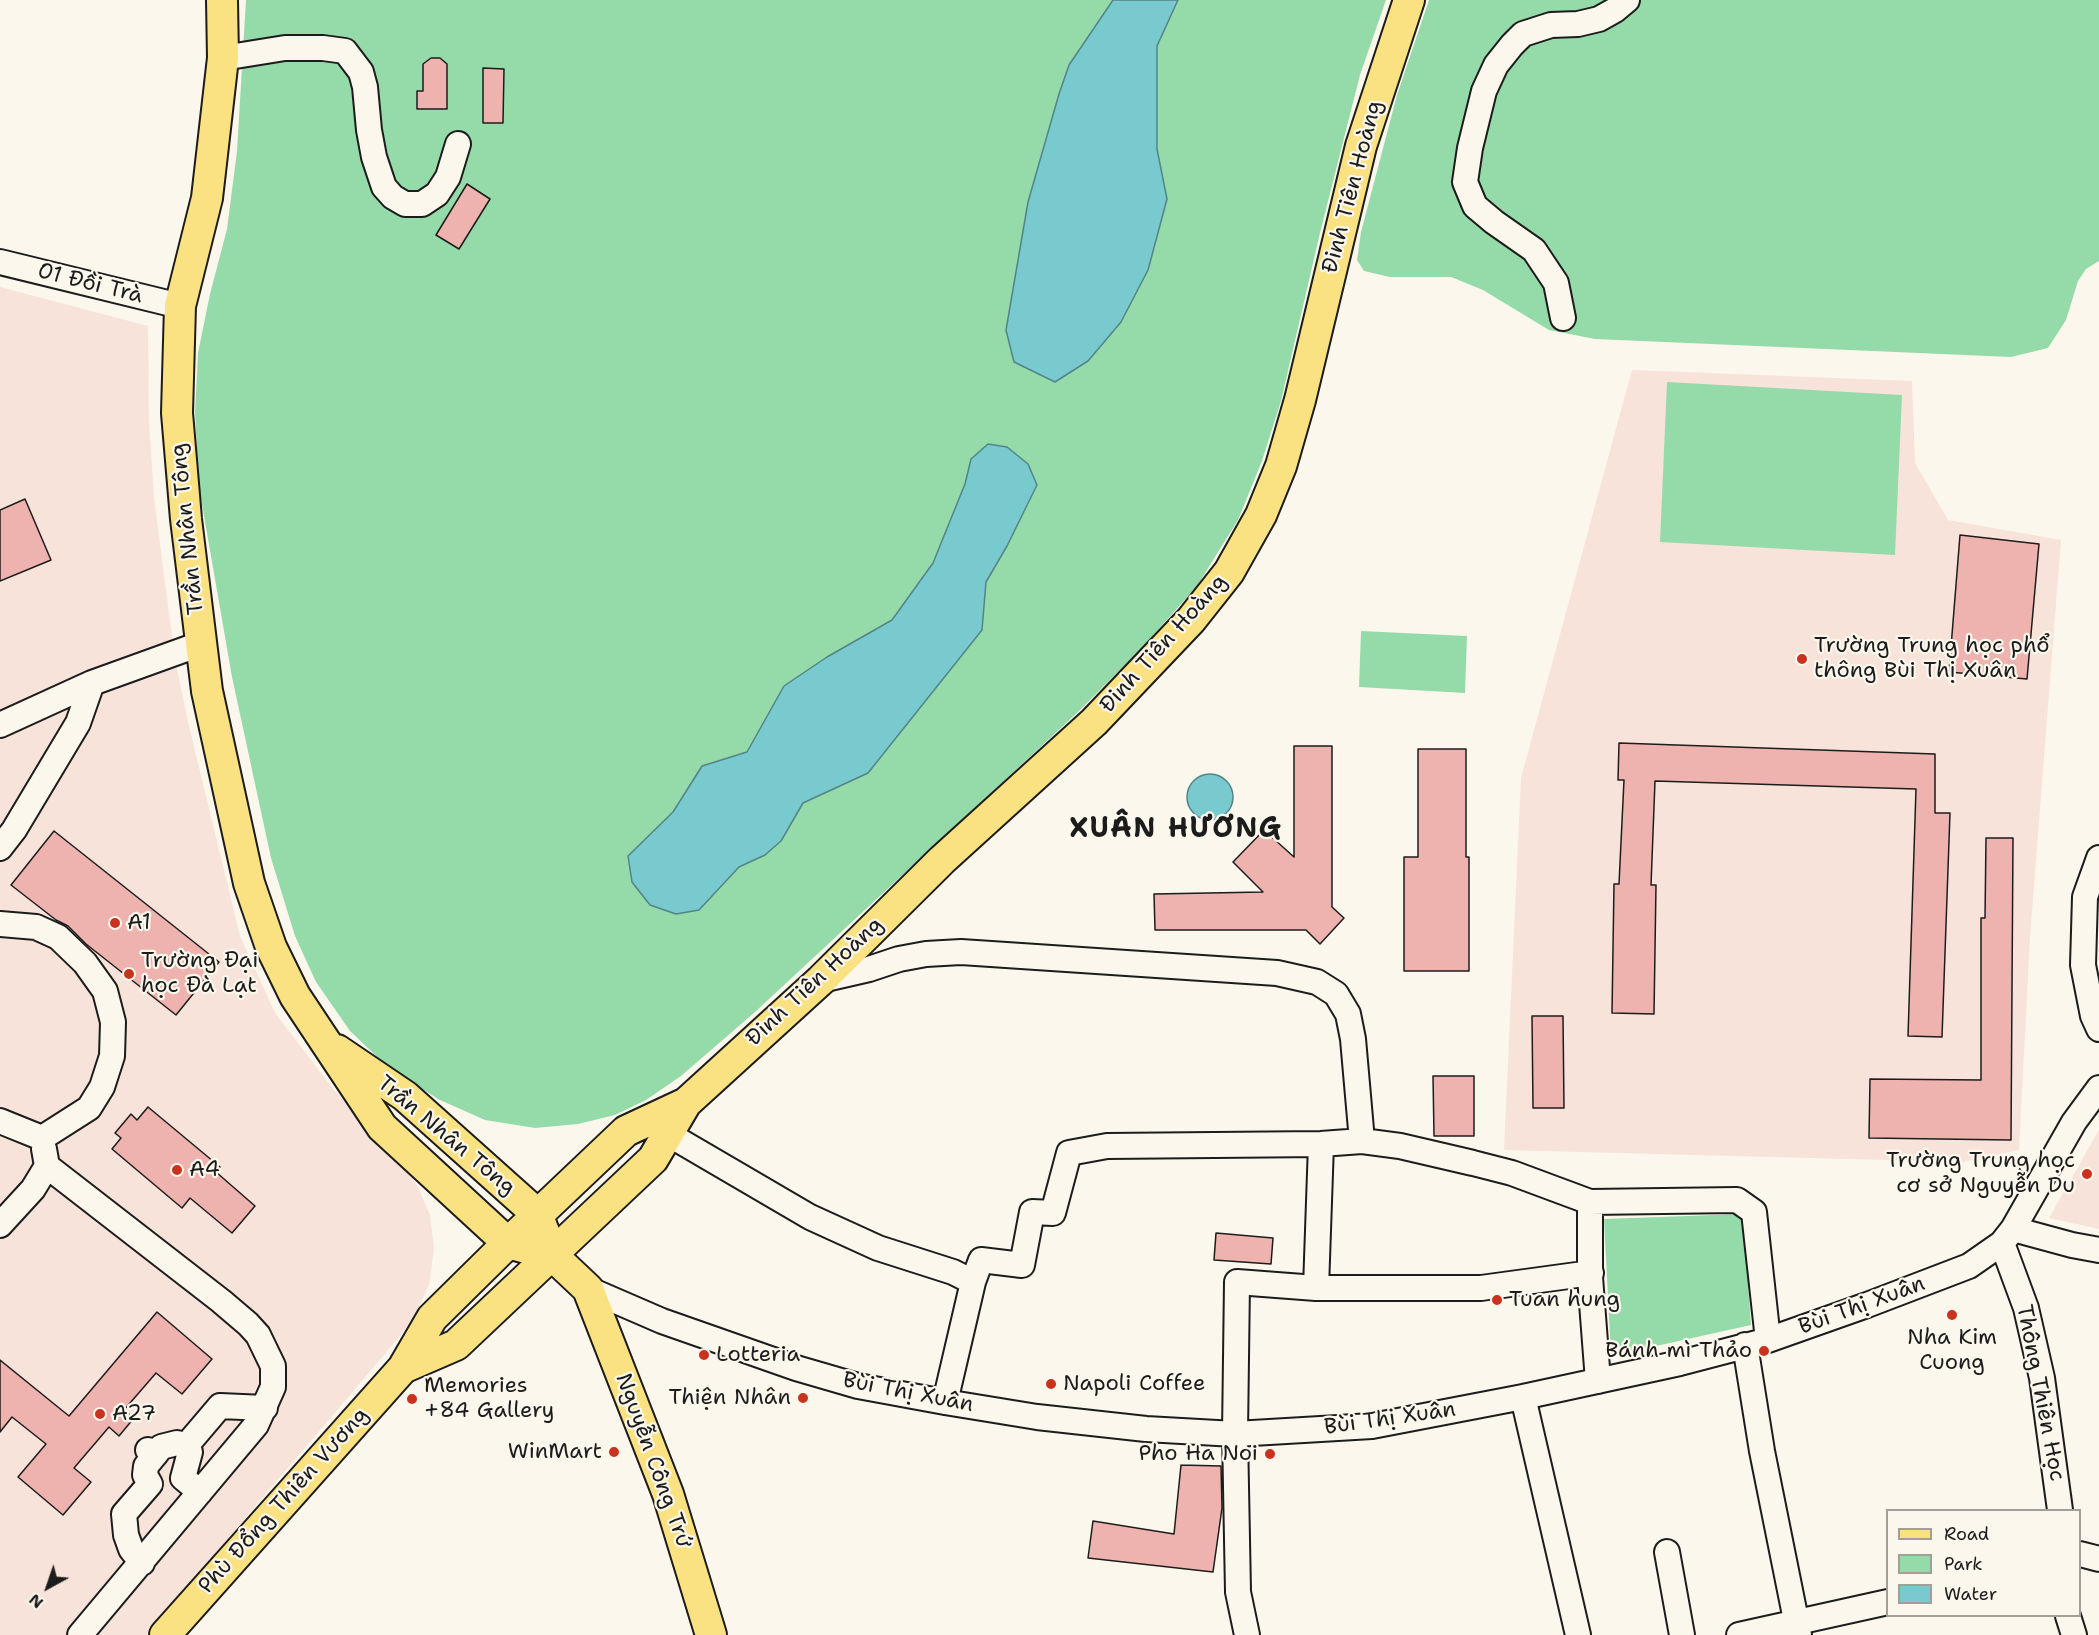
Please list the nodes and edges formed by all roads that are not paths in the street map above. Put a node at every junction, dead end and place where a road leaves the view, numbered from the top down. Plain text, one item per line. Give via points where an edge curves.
1 (222, 0) edge
2 (1409, 0) edge
3 (1627, 0) edge
4 (223, 58) junction
5 (458, 144) dead end
6 (0, 262) edge
7 (180, 306) junction
8 (1563, 318) dead end
9 (200, 644) junction
10 (92, 683) junction
11 (0, 725) edge
12 (0, 848) edge
13 (2099, 858) edge
14 (0, 924) edge
15 (821, 980) junction
16 (2099, 1029) edge
17 (322, 1040) junction
18 (2099, 1088) edge
19 (686, 1103) junction
20 (0, 1121) edge
21 (668, 1134) junction
22 (42, 1138) junction
23 (1362, 1141) junction
24 (1321, 1144) junction
25 (47, 1166) junction
26 (1590, 1202) junction
27 (537, 1214) junction
28 (0, 1225) edge
29 (2008, 1236) junction
30 (507, 1243) junction
31 (2099, 1250) edge
32 (552, 1255) junction
33 (1591, 1273) junction
34 (973, 1282) junction
35 (588, 1288) junction
36 (1316, 1288) junction
37 (1756, 1342) junction
38 (404, 1368) junction
39 (1598, 1381) junction
40 (1523, 1397) junction
41 (945, 1402) junction
42 (265, 1408) junction
43 (1235, 1434) junction
44 (186, 1446) junction
45 (150, 1484) junction
46 (192, 1485) junction
47 (2060, 1509) edge
48 (1667, 1552) dead end
49 (2081, 1554) edge
50 (2099, 1559) edge
51 (142, 1563) junction
52 (1886, 1602) edge
53 (2068, 1617) edge
54 (1797, 1628) edge
55 (80, 1635) edge
56 (165, 1635) edge
57 (711, 1635) edge
58 (1247, 1635) edge
59 (1578, 1635) edge
60 (1682, 1635) edge
61 (1740, 1635) edge
62 (2074, 1635) edge

1 - 4 main road, Trần Nhân Tông
2 - 15 main road, Đinh Tiên Hoàng via 1361,146 1281,466 1261,515 1229,572 1191,620 1094,722 942,860
3 - 8 street via 1599,19 1551,25 1523,34 1496,65 1484,91 1470,148 1465,182 1475,206 1534,250 1556,283
4 - 5 street via 285,48 345,51 361,72 374,157 384,187 405,204 422,204 436,194 448,177
4 - 7 main road, Trần Nhân Tông via 207,198
6 - 7 street, 01 Đồi Trà
7 - 9 main road, Trần Nhân Tông via 177,412
9 - 10 street
9 - 17 main road, Trần Nhân Tông via 249,883 271,947
10 - 11 street
10 - 12 street via 78,723
13 - 16 street via 2085,897 2083,965
14 - 22 street via 36,927 58,937 85,963 105,991 113,1022 112,1056 102,1087 88,1108
15 - 19 main road, Đinh Tiên Hoàng
15 - 23 street via 899,959 961,952 1277,973 1317,982 1335,994 1348,1014
17 - 27 main road, Trần Nhân Tông via 405,1096
17 - 30 main road, Trần Nhân Tông via 382,1127
18 - 29 street, Bùi Thị Xuân via 2074,1122
19 - 21 main road, Đinh Tiên Hoàng
19 - 27 main road, Đinh Tiên Hoàng via 626,1131
20 - 22 street
21 - 32 main road, Đinh Tiên Hoàng via 653,1159
21 - 34 street via 810,1217 878,1248
22 - 25 street
23 - 24 street
23 - 26 street via 1400,1146 1512,1173
24 - 34 street via 1107,1146 1069,1153 1053,1213 1032,1212 1022,1265 981,1260
24 - 36 street
25 - 28 street via 33,1189
25 - 42 street via 221,1301 258,1335 273,1366 273,1387
26 - 33 street
26 - 37 street via 1737,1200 1754,1212
27 - 30 main road, Đinh Tiên Hoàng
27 - 32 main road
29 - 31 street
29 - 37 street, Bùi Thị Xuân via 1969,1266
29 - 47 street, Thông Thiên Học via 2042,1378
30 - 32 main road
30 - 38 main road, Phù Đổng Thiên Vương via 432,1318
32 - 35 main road
32 - 38 main road, Phù Đổng Thiên Vương via 456,1345
33 - 36 street via 1481,1287
33 - 39 street
34 - 41 street
35 - 41 street, Bùi Thị Xuân via 662,1321 796,1368 858,1386
35 - 57 main road, Nguyễn Công Trứ via 668,1494
36 - 43 street via 1237,1282
37 - 39 street, Bùi Thị Xuân
37 - 54 street via 1762,1451
38 - 56 main road, Phù Đổng Thiên Vương
39 - 40 street, Bùi Thị Xuân
40 - 43 street, Bùi Thị Xuân via 1372,1426
40 - 59 street
41 - 43 street, Bùi Thị Xuân via 1146,1429
42 - 44 street via 220,1406
42 - 46 street via 256,1425
43 - 58 street via 1238,1592
44 - 45 street via 177,1443 151,1452 145,1475
44 - 46 street via 190,1452
45 - 46 street
45 - 51 street via 124,1514 131,1549
46 - 51 street
48 - 60 street
49 - 50 street
51 - 55 street
52 - 54 street
53 - 62 street
54 - 61 street

